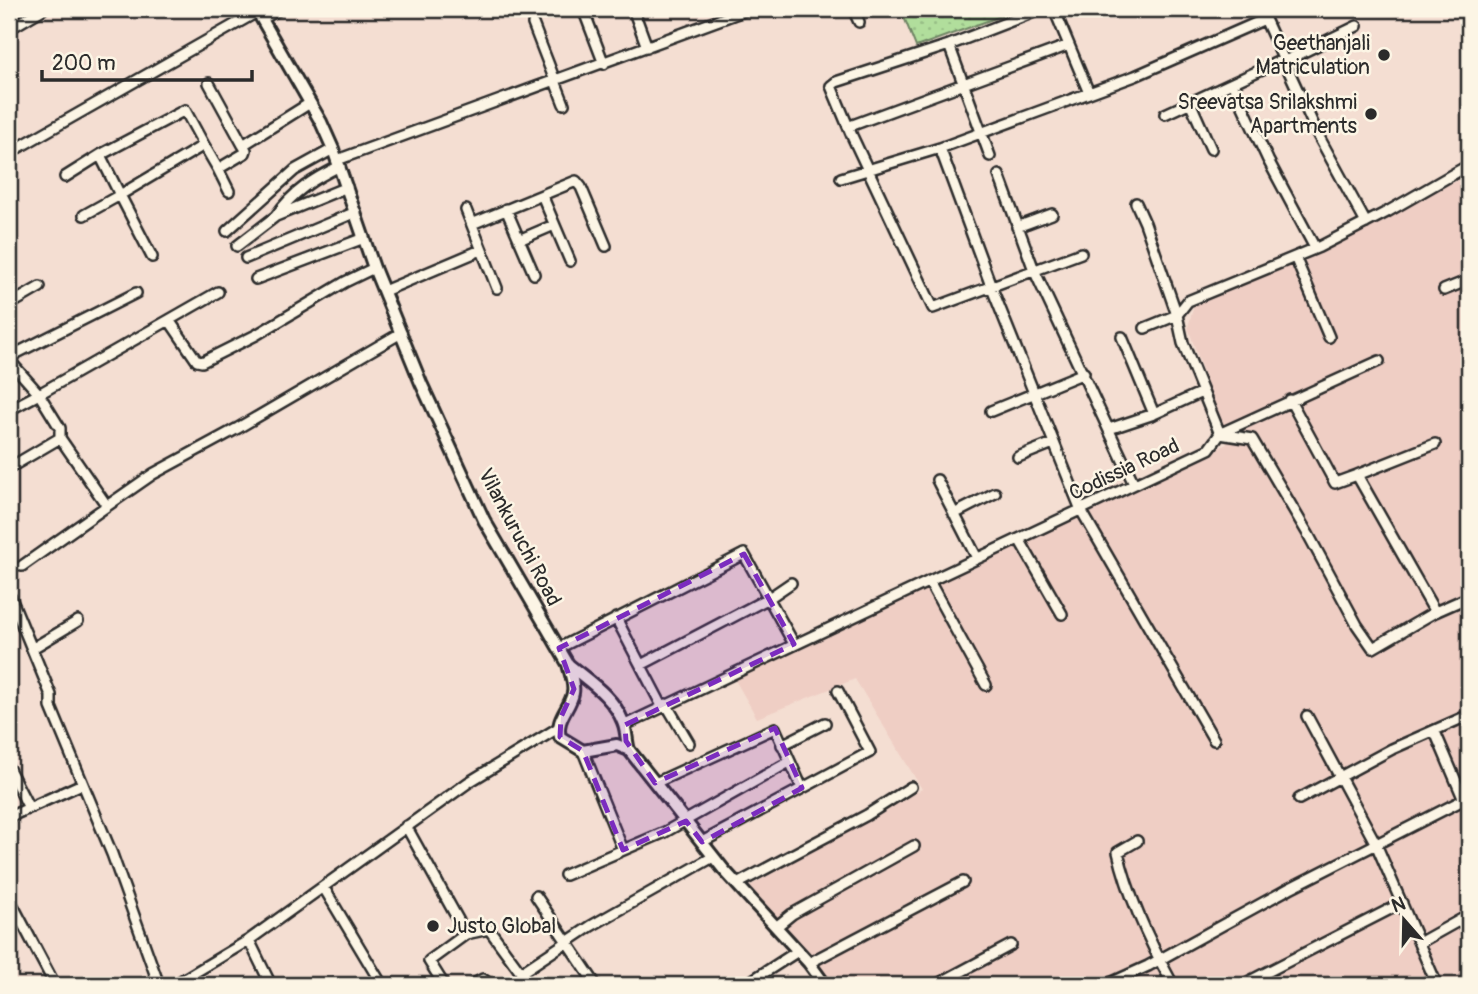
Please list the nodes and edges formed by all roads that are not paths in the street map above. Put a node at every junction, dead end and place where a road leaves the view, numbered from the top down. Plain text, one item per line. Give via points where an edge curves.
1 (43, 9) edge
2 (280, 9) edge
3 (583, 9) edge
4 (633, 9) edge
5 (749, 9) edge
6 (853, 9) edge
7 (1042, 9) edge
8 (1054, 9) edge
9 (258, 13) edge
10 (859, 22) dead end
11 (533, 24) dead end
12 (1356, 26) dead end
13 (9, 29) edge
14 (949, 45) junction
15 (1069, 45) junction
16 (647, 47) junction
17 (1284, 60) junction
18 (604, 64) junction
19 (555, 81) junction
20 (209, 83) dead end
21 (964, 83) junction
22 (1232, 83) junction
23 (1089, 93) junction
24 (1190, 102) junction
25 (310, 103) junction
26 (564, 104) dead end
27 (1165, 114) dead end
28 (850, 126) junction
29 (982, 133) junction
30 (204, 145) junction
31 (243, 145) junction
32 (940, 148) junction
33 (1211, 149) dead end
34 (9, 153) edge
35 (100, 155) junction
36 (990, 156) dead end
37 (336, 158) junction
38 (1469, 165) edge
39 (218, 169) junction
40 (868, 170) junction
41 (999, 175) dead end
42 (65, 177) dead end
43 (841, 178) dead end
44 (347, 187) junction
45 (229, 191) dead end
46 (121, 195) junction
47 (542, 195) junction
48 (1136, 202) dead end
49 (506, 209) junction
50 (467, 210) dead end
51 (356, 212) junction
52 (1052, 214) dead end
53 (84, 215) dead end
54 (276, 216) junction
55 (1366, 222) junction
56 (472, 224) junction
57 (554, 225) junction
58 (1017, 227) junction
59 (227, 231) dead end
60 (364, 238) junction
61 (519, 240) junction
62 (237, 246) dead end
63 (606, 246) dead end
64 (1315, 248) junction
65 (481, 250) junction
66 (1081, 253) dead end
67 (152, 257) dead end
68 (1295, 257) junction
69 (246, 258) dead end
70 (570, 261) dead end
71 (374, 268) junction
72 (1034, 270) junction
73 (534, 274) dead end
74 (256, 279) dead end
75 (1469, 280) edge
76 (991, 286) junction
77 (40, 287) dead end
78 (498, 288) dead end
79 (1444, 290) dead end
80 (384, 291) junction
81 (218, 292) dead end
82 (136, 293) dead end
83 (9, 305) edge
84 (1177, 315) junction
85 (169, 320) junction
86 (1145, 328) dead end
87 (401, 332) junction
88 (1122, 337) dead end
89 (1329, 337) dead end
90 (9, 359) edge
91 (1380, 361) dead end
92 (1084, 373) junction
93 (1202, 393) junction
94 (39, 394) junction
95 (1034, 395) junction
96 (1290, 400) junction
97 (9, 410) edge
98 (991, 411) dead end
99 (1154, 414) junction
100 (1109, 429) junction
101 (1220, 434) junction
102 (60, 438) junction
103 (1053, 443) junction
104 (1435, 444) dead end
105 (1018, 457) dead end
106 (9, 468) edge
107 (1357, 475) junction
108 (937, 480) dead end
109 (1134, 484) junction
110 (995, 493) dead end
111 (107, 506) junction
112 (1081, 510) junction
113 (954, 514) junction
114 (1019, 539) junction
115 (977, 558) junction
116 (22, 566) dead end
117 (929, 581) junction
118 (791, 583) dead end
119 (1469, 597) edge
120 (11, 598) dead end
121 (769, 598) junction
122 (1435, 612) junction
123 (1062, 614) dead end
124 (616, 618) junction
125 (78, 621) dead end
126 (793, 644) junction
127 (33, 648) junction
128 (559, 648) junction
129 (568, 664) junction
130 (641, 665) junction
131 (986, 685) dead end
132 (838, 691) dead end
133 (664, 705) junction
134 (1469, 715) edge
135 (1307, 716) dead end
136 (825, 723) dead end
137 (625, 724) junction
138 (558, 728) junction
139 (1435, 732) junction
140 (1214, 740) dead end
141 (689, 743) dead end
142 (782, 745) junction
143 (629, 750) junction
144 (583, 751) junction
145 (789, 762) junction
146 (9, 769) edge
147 (1340, 777) junction
148 (655, 783) junction
149 (82, 784) junction
150 (911, 787) dead end
151 (802, 788) junction
152 (1299, 799) dead end
153 (1467, 799) edge
154 (29, 808) junction
155 (9, 817) edge
156 (687, 821) junction
157 (406, 826) junction
158 (1137, 841) dead end
159 (702, 842) junction
160 (1376, 844) junction
161 (914, 846) dead end
162 (623, 850) junction
163 (713, 857) junction
164 (565, 875) dead end
165 (963, 882) dead end
166 (737, 884) junction
167 (324, 888) junction
168 (536, 896) dead end
169 (9, 898) edge
170 (1402, 903) junction
171 (1469, 915) edge
172 (776, 927) junction
173 (466, 934) junction
174 (249, 940) junction
175 (567, 942) junction
176 (1419, 943) junction
177 (1011, 945) dead end
178 (798, 951) junction
179 (1159, 960) junction
180 (809, 963) junction
181 (522, 972) junction
182 (1436, 982) edge
183 (179, 984) edge
184 (55, 985) edge
185 (159, 985) edge
186 (271, 985) edge
187 (382, 985) edge
188 (444, 985) edge
189 (472, 985) edge
190 (491, 985) edge
191 (530, 985) edge
192 (596, 985) edge
193 (746, 985) edge
194 (825, 985) edge
195 (936, 985) edge
196 (1106, 985) edge
197 (1173, 985) edge
198 (1242, 985) edge
199 (1421, 985) edge

1 - 13 street
2 - 9 street
3 - 18 street
4 - 16 street
5 - 16 street
6 - 10 street
7 - 14 street
8 - 15 street
9 - 25 main road, Vilankuruchi Road
9 - 34 street
11 - 19 street
12 - 17 street
14 - 21 street
14 - 28 street via 831,86
15 - 21 street
15 - 23 street
16 - 18 street
17 - 22 street
17 - 23 street via 1265,19
17 - 55 street
18 - 19 street
19 - 26 street
19 - 37 street
20 - 31 street
21 - 28 street
21 - 29 street
22 - 24 street
22 - 64 street
23 - 29 street
24 - 27 street
24 - 33 street
25 - 31 street
25 - 37 main road, Vilankuruchi Road
28 - 40 street
29 - 32 street
29 - 36 street
30 - 35 street via 185,110
30 - 39 street
30 - 46 street
31 - 39 street via 245,153
32 - 40 street
32 - 76 street
35 - 42 street
35 - 46 street
37 - 44 main road, Vilankuruchi Road
37 - 54 street
37 - 59 street via 295,170
38 - 55 street
39 - 45 street
40 - 43 street
40 - 76 street via 933,307
41 - 58 street
44 - 51 main road, Vilankuruchi Road
44 - 54 street
46 - 53 street
46 - 67 street
47 - 49 street
47 - 57 street
47 - 63 street via 579,183
48 - 84 street
49 - 56 street
49 - 61 street
50 - 56 street
51 - 60 main road, Vilankuruchi Road
51 - 69 street
52 - 58 street
54 - 62 street
55 - 64 street
56 - 65 street
57 - 61 street
57 - 70 street
58 - 72 street
60 - 71 main road, Vilankuruchi Road
60 - 74 street
61 - 73 street
64 - 68 street
65 - 78 street
65 - 80 street
66 - 72 street
68 - 84 street via 1188,302
68 - 89 street
71 - 80 main road, Vilankuruchi Road
71 - 85 street via 202,362
72 - 76 street
72 - 92 street
75 - 79 street
76 - 95 street
77 - 83 street
80 - 87 main road, Vilankuruchi Road
81 - 85 street
82 - 90 street
84 - 86 street
84 - 93 street
85 - 94 street
87 - 111 street via 153,474
87 - 128 main road, Vilankuruchi Road via 484,520
88 - 99 street
90 - 94 street
91 - 96 street, Codissia Road
92 - 95 street
92 - 100 street
93 - 99 street
93 - 101 street
94 - 97 street
94 - 102 street via 60,428
95 - 98 street
95 - 103 street
96 - 101 street, Codissia Road
96 - 107 street via 1335,483
99 - 100 street
100 - 109 street
101 - 109 street, Codissia Road via 1209,449
101 - 122 street via 1252,439 1373,648
102 - 106 street
102 - 111 street
103 - 105 street
103 - 112 street
104 - 107 street
107 - 122 street
108 - 113 street
109 - 112 street, Codissia Road
110 - 113 street
111 - 116 street
112 - 114 street, Codissia Road
112 - 140 street
113 - 115 street
114 - 115 street, Codissia Road
114 - 123 street
115 - 117 street, Codissia Road
117 - 126 street, Codissia Road
117 - 131 street
118 - 121 street
119 - 122 street
120 - 127 street
121 - 124 street via 744,554
121 - 126 street
121 - 130 street
124 - 128 street
124 - 130 street
125 - 127 street
126 - 133 street, Codissia Road
127 - 149 street
128 - 129 main road, Vilankuruchi Road
129 - 137 main road via 601,691
129 - 138 main road, Vilankuruchi Road via 574,689
130 - 133 street
132 - 151 street via 870,752
133 - 137 street, Codissia Road
133 - 141 street
134 - 139 street
135 - 147 street
136 - 142 street
137 - 143 main road
138 - 144 main road via 560,737
138 - 157 street
139 - 147 street
139 - 153 street
142 - 145 street
142 - 148 street via 775,728 771,729
143 - 144 main road via 617,745
143 - 148 main road
144 - 162 street
145 - 151 street
145 - 156 street
146 - 154 street
147 - 152 street
147 - 160 street
148 - 156 main road
149 - 154 street
149 - 185 street
150 - 166 street
151 - 159 street
153 - 160 street
154 - 155 street
156 - 159 main road
156 - 162 street
157 - 167 street
157 - 173 street
158 - 179 street via 1118,852
159 - 163 main road
160 - 170 street
160 - 179 street
161 - 172 street
162 - 164 street
163 - 166 main road
163 - 175 street
165 - 180 street
166 - 172 main road
167 - 174 street
167 - 187 street
168 - 175 street
169 - 184 street
170 - 176 street
170 - 198 street
171 - 176 street
172 - 178 main road
173 - 181 street via 489,929
173 - 188 street via 429,961
174 - 183 street
174 - 186 street
175 - 181 street
175 - 192 street
176 - 182 street
177 - 195 street
178 - 180 main road
178 - 193 street
179 - 196 street
179 - 197 street
180 - 194 main road
181 - 191 street
182 - 199 street
189 - 190 street via 483,979

